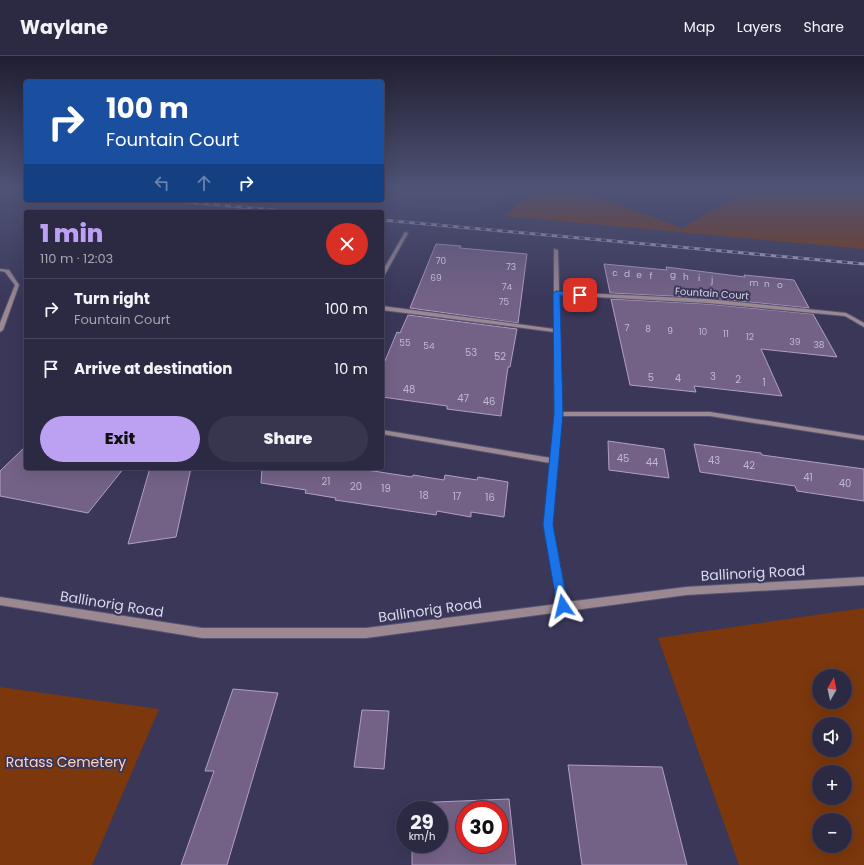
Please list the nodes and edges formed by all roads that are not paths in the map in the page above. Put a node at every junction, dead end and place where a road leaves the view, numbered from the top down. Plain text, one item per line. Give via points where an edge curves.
1 (406, 233) dead end
2 (556, 250) dead end
3 (0, 270) edge
4 (384, 272) edge
5 (556, 293) junction
6 (384, 308) edge
7 (864, 325) edge
8 (0, 330) edge
9 (557, 331) junction
10 (558, 414) junction
11 (384, 432) edge
12 (864, 438) edge
13 (554, 461) junction
14 (864, 581) edge
15 (0, 601) edge
16 (563, 606) junction

1 - 4 street
2 - 5 street
3 - 8 street via 7,271 17,285
5 - 7 street, Fountain Court via 708,301 846,316
5 - 9 street
6 - 9 street
9 - 10 street
10 - 12 street via 710,414
10 - 13 street
11 - 13 street
13 - 16 street via 548,525
14 - 16 street, Ballinorig Road via 686,591
15 - 16 street, Ballinorig Road via 202,633 366,633

